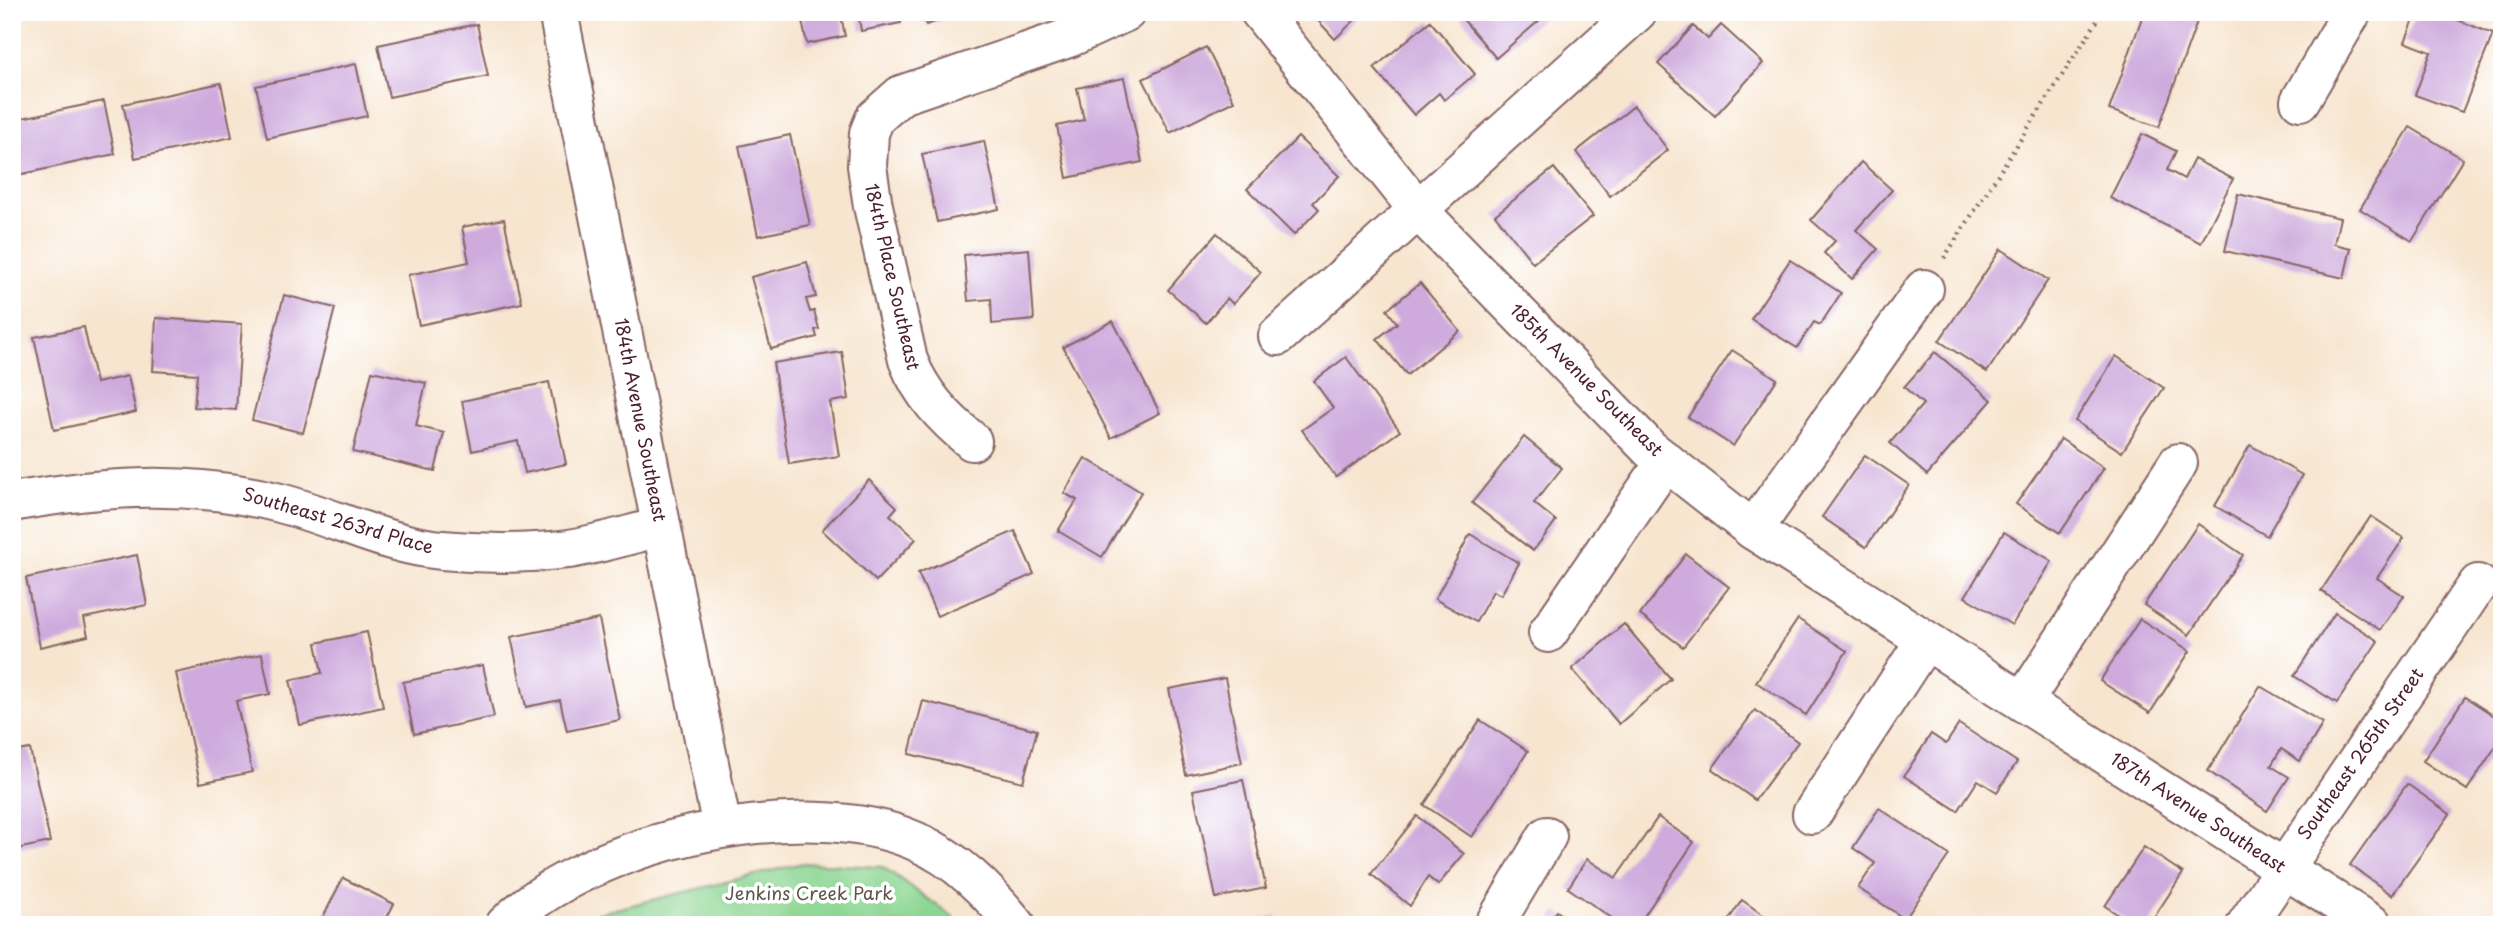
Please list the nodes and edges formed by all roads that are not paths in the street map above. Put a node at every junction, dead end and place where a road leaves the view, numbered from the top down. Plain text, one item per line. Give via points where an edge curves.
1 (558, 12) edge
2 (1126, 12) edge
3 (1260, 12) edge
4 (1637, 12) edge
5 (2352, 12) edge
6 (2300, 101) dead end
7 (1419, 211) junction
8 (1924, 289) road end
9 (1278, 336) dead end
10 (972, 441) dead end
11 (1666, 461) junction
12 (2178, 463) dead end
13 (12, 502) edge
14 (661, 527) junction
15 (1753, 530) junction
16 (2479, 584) dead end
17 (1548, 633) dead end
18 (1924, 641) junction
19 (1977, 672) joint
20 (2023, 702) junction
21 (1812, 814) dead end
22 (722, 828) junction
23 (1547, 836) dead end
24 (2283, 867) junction
25 (505, 925) edge
26 (1016, 925) edge
27 (1494, 925) edge
28 (2246, 925) edge
29 (2373, 925) edge

1 - 14 street, 184th Avenue Southeast
2 - 10 street, 184th Place Southeast via 1071,37 901,95 875,118 869,133 867,166 873,206 908,360 945,418
3 - 7 street, 185th Avenue Southeast
4 - 7 street
5 - 6 street
7 - 9 street
7 - 11 street, 185th Avenue Southeast
8 - 15 street
11 - 15 street, 185th Avenue Southeast
11 - 17 street
12 - 20 street
13 - 14 street, Southeast 263rd Place via 119,489 223,490 324,515 386,538 439,550 501,553 570,549
14 - 22 street, 184th Avenue Southeast
15 - 18 street, 185th Avenue Southeast
16 - 24 street, Southeast 265th Street
18 - 19 street, 185th Avenue Southeast
18 - 21 street
19 - 20 street, 187th Avenue Southeast
20 - 24 street, 187th Avenue Southeast
22 - 25 street via 657,844 602,865 560,885
22 - 26 street via 780,821 854,824 913,839 954,861
23 - 27 street
24 - 28 street, Southeast 265th Street
24 - 29 street, 187th Avenue Southeast

